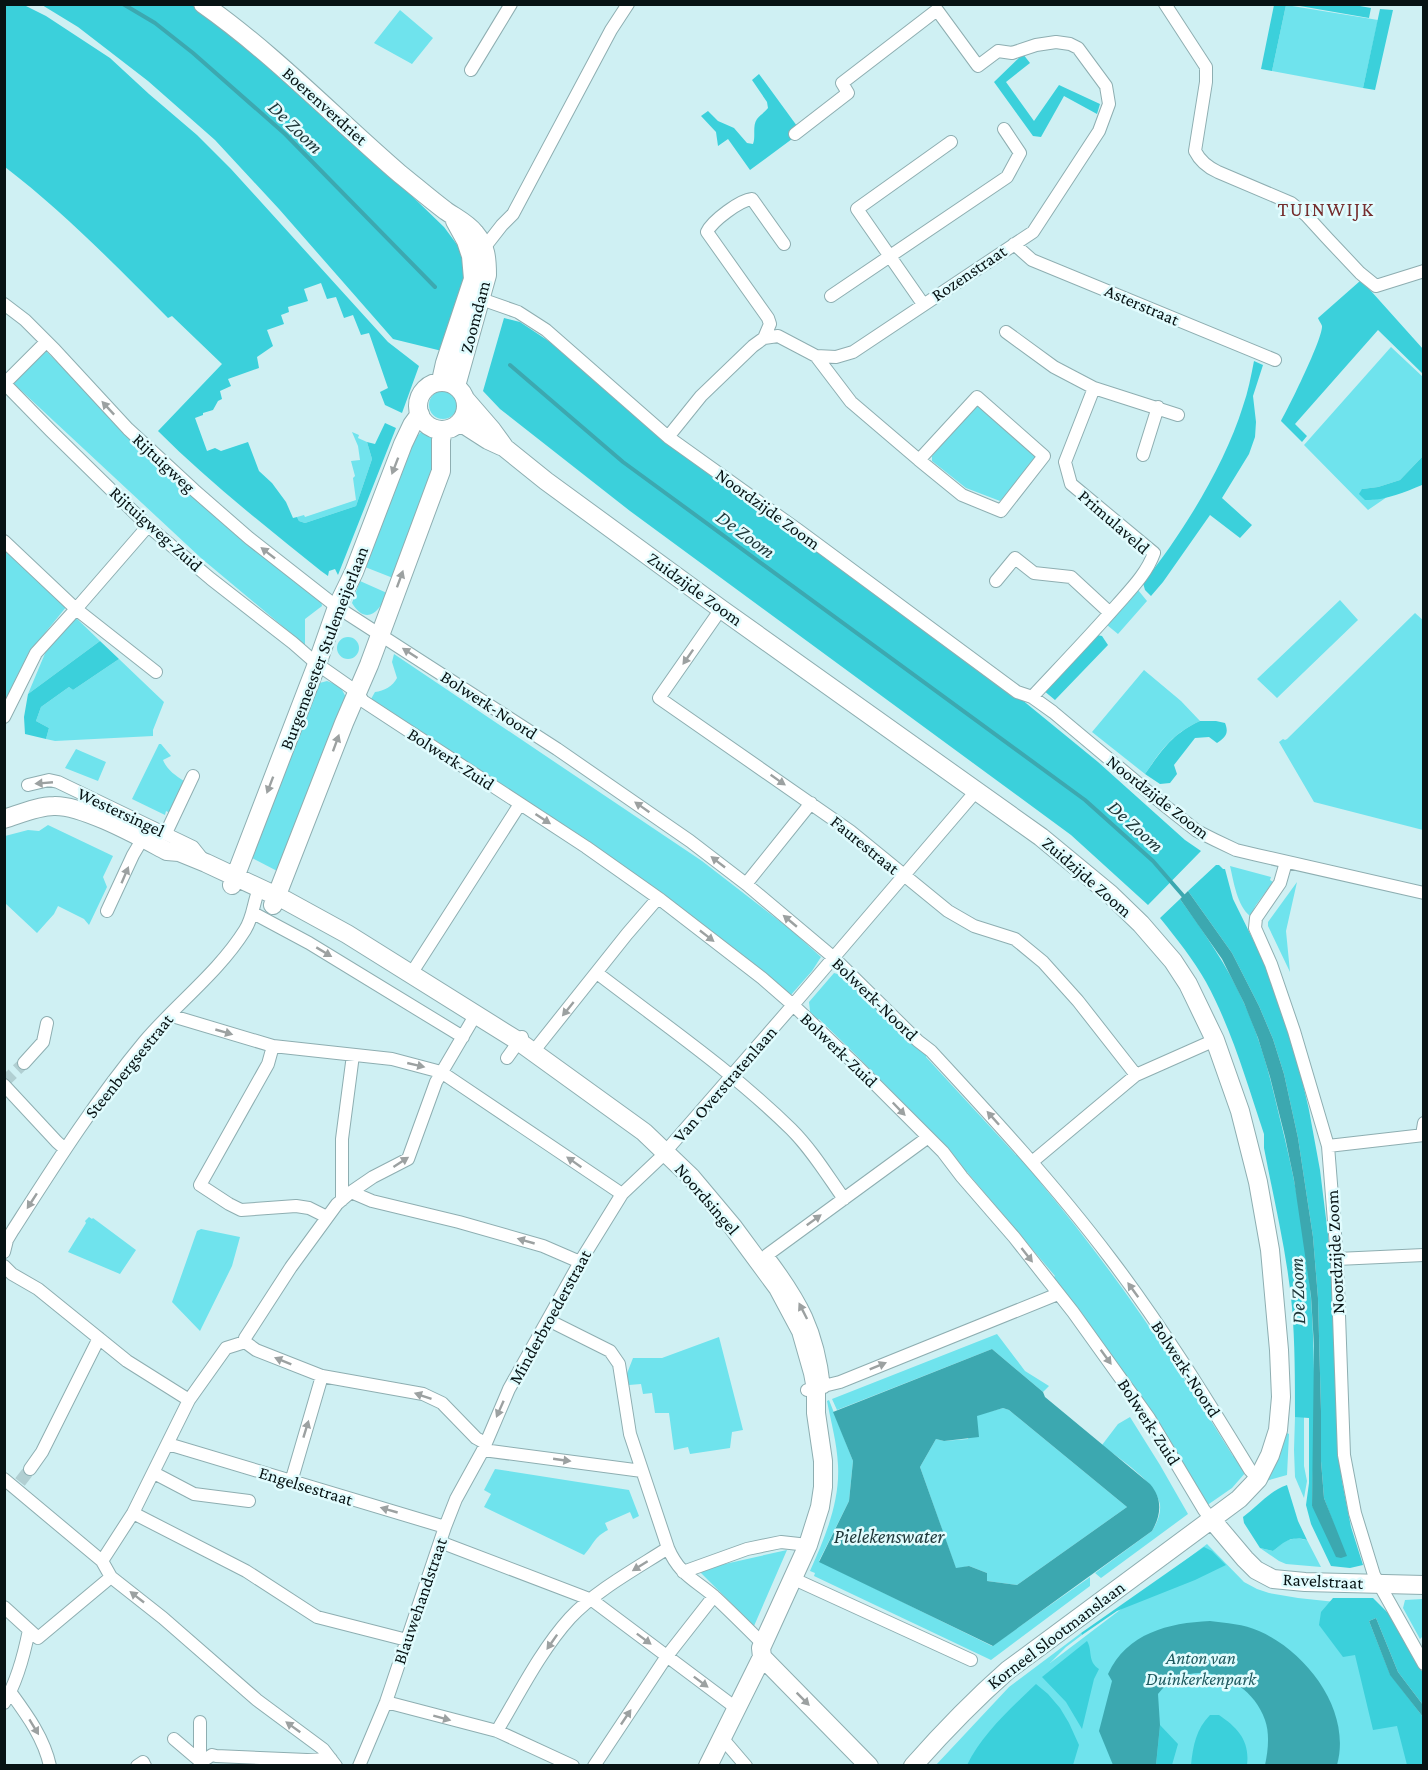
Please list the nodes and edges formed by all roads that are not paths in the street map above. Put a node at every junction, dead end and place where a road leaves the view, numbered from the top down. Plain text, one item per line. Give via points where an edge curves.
1 (203, 4) edge
2 (512, 4) edge
3 (628, 4) edge
4 (1165, 4) edge
5 (940, 7) edge
6 (471, 70) dead end
7 (1004, 129) dead end
8 (795, 134) dead end
9 (951, 142) dead end
10 (784, 244) dead end
11 (1014, 244) junction
12 (478, 248) junction
13 (890, 255) junction
14 (1424, 271) edge
15 (831, 296) dead end
16 (481, 299) junction
17 (4, 304) edge
18 (923, 304) junction
19 (1005, 332) dead end
20 (764, 338) junction
21 (46, 342) junction
22 (816, 356) junction
23 (1275, 360) dead end
24 (5, 383) edge
25 (1094, 388) junction
26 (454, 389) junction
27 (1158, 407) junction
28 (420, 414) junction
29 (1178, 415) dead end
30 (460, 422) junction
31 (443, 430) junction
32 (668, 437) junction
33 (505, 448) junction
34 (1143, 455) dead end
35 (919, 460) junction
36 (148, 526) junction
37 (4, 541) edge
38 (996, 581) dead end
39 (337, 607) junction
40 (76, 609) junction
41 (721, 609) junction
42 (1110, 613) junction
43 (379, 634) junction
44 (317, 664) junction
45 (156, 672) dead end
46 (357, 692) junction
47 (1032, 697) junction
48 (4, 717) edge
49 (193, 776) dead end
50 (28, 785) dead end
51 (977, 790) junction
52 (811, 803) junction
53 (520, 804) junction
54 (4, 819) edge
55 (143, 838) junction
56 (166, 842) junction
57 (1286, 862) junction
58 (904, 876) junction
59 (234, 881) junction
60 (746, 884) junction
61 (1424, 893) edge
62 (658, 898) junction
63 (256, 899) junction
64 (275, 900) junction
65 (107, 911) dead end
66 (833, 957) junction
67 (597, 973) junction
68 (411, 974) junction
69 (793, 1005) junction
70 (169, 1014) junction
71 (47, 1023) dead end
72 (470, 1024) junction
73 (1215, 1040) junction
74 (273, 1046) junction
75 (519, 1047) junction
76 (353, 1055) junction
77 (24, 1063) tunnel mouth
78 (441, 1072) junction
79 (1136, 1075) junction
80 (731, 1077) junction
81 (4, 1085) edge
82 (1423, 1131) edge
83 (927, 1138) junction
84 (1328, 1146) junction
85 (66, 1149) junction
86 (662, 1155) junction
87 (1032, 1162) junction
88 (622, 1194) junction
89 (347, 1196) junction
90 (843, 1199) junction
91 (327, 1217) junction
92 (4, 1251) edge
93 (1424, 1255) edge
94 (1337, 1259) junction
95 (580, 1262) junction
96 (4, 1266) edge
97 (1058, 1294) junction
98 (548, 1320) junction
99 (99, 1338) junction
100 (245, 1342) junction
101 (322, 1376) junction
102 (815, 1389) junction
103 (189, 1400) junction
104 (168, 1444) junction
105 (484, 1446) junction
106 (30, 1469) tunnel mouth
107 (642, 1471) junction
108 (154, 1473) junction
109 (4, 1479) edge
110 (1258, 1479) junction
111 (291, 1482) junction
112 (249, 1501) dead end
113 (133, 1513) junction
114 (1212, 1520) junction
115 (445, 1527) junction
116 (440, 1542) junction
117 (808, 1545) junction
118 (668, 1548) junction
119 (102, 1561) junction
120 (682, 1572) junction
121 (111, 1577) junction
122 (794, 1580) junction
123 (1380, 1584) junction
124 (1424, 1585) edge
125 (714, 1596) junction
126 (592, 1600) junction
127 (4, 1607) edge
128 (29, 1630) junction
129 (407, 1640) junction
130 (762, 1650) junction
131 (667, 1656) junction
132 (971, 1660) dead end
133 (1424, 1664) edge
134 (8, 1698) edge
135 (386, 1702) junction
136 (736, 1708) junction
137 (200, 1722) dead end
138 (497, 1731) junction
139 (722, 1738) junction
140 (174, 1739) dead end
141 (333, 1762) edge
142 (200, 1764) edge
143 (360, 1764) edge
144 (50, 1766) edge
145 (137, 1766) edge
146 (145, 1766) edge
147 (573, 1766) edge
148 (594, 1766) edge
149 (708, 1766) edge
150 (746, 1766) edge
151 (869, 1766) edge
152 (913, 1766) edge

1 - 12 main road, Boerenverdriet via 283,68 400,174 465,223
2 - 6 street
3 - 12 street via 513,214
4 - 14 street via 1206,67 1195,150 1198,158 1218,172 1291,203 1376,286
5 - 8 street via 842,83 848,93
5 - 11 street, Rozenstraat via 978,66 998,51 1012,53 1036,45 1070,44 1078,48 1106,86 1109,104 1099,131 1033,232
7 - 13 street via 1020,153 1007,177
9 - 13 street via 857,209
10 - 20 street via 752,199 710,225 707,232 768,318 770,324
11 - 18 street, Rozenstraat
11 - 23 street, Asterstraat via 1032,260
12 - 16 main road, Zoomdam via 487,258
12 - 26 main road, Zoomdam via 471,287 445,363
13 - 15 street
13 - 18 street
16 - 26 main road, Zoomdam
16 - 32 street, Noordzijde Zoom via 518,312 546,330
17 - 21 street, Rijtuigweg
18 - 22 street, Rozenstraat via 852,352 836,357
19 - 25 street via 1054,367
20 - 22 street via 778,336
20 - 32 street via 701,396
21 - 24 street
39 -> 21 street, Rijtuigweg via 194,490 128,429
22 - 35 street via 851,402
24 - 36 street, Rijtuigweg-Zuid
25 - 27 street
25 - 42 street, Primulaveld via 1065,462 1071,484 1154,553 1137,582
26 - 28 main road via 430,385 419,399
26 - 30 main road via 465,414
26 - 33 main road, Zuidzijde Zoom
27 - 29 street
27 - 34 street
28 - 31 main road via 430,426
28 -> 39 main road, Burgemeester Stulemeijerlaan via 403,444
30 - 31 main road
30 - 33 main road, Zuidzijde Zoom
43 -> 31 main road via 441,471
32 - 47 street, Noordzijde Zoom via 1017,692
33 - 41 main road, Zuidzijde Zoom
35 - 35 street via 962,495 1001,511 1044,456 977,397
36 - 40 street
36 - 44 street, Rijtuigweg-Zuid
37 - 40 street
38 - 42 street via 1016,558 1034,573 1071,577
39 - 43 street, Rijtuigweg
39 - 44 main road, Burgemeester Stulemeijerlaan
40 - 45 street
40 - 48 street via 36,653
41 - 51 main road, Zuidzijde Zoom
41 -> 52 street, Faurestraat via 659,698
42 - 47 street, Primulaveld
43 - 46 main road
60 -> 43 street, Bolwerk-Noord via 558,749
44 - 46 street, Bolwerk-Zuid
44 -> 59 main road, Burgemeester Stulemeijerlaan
46 - 53 street, Bolwerk-Zuid via 363,700
64 -> 46 main road
47 - 57 street, Noordzijde Zoom via 1197,831 1236,850
49 - 56 street
56 -> 50 street, Westersingel via 58,782
51 - 58 street, Van Overstratenlaan
51 - 73 main road, Zuidzijde Zoom via 1041,837 1141,924 1188,984
52 - 58 street, Faurestraat
52 - 60 street
53 -> 62 street, Bolwerk-Zuid
53 - 68 street
54 - 55 main road, Westersingel via 45,807 76,808
55 - 56 main road, Westersingel
65 -> 55 street
56 - 59 main road, Westersingel
56 - 59 main road, Westersingel via 173,859
57 - 61 street
57 - 84 street, Noordzijde Zoom via 1280,883 1256,918 1255,928 1294,1031
58 - 66 street, Van Overstratenlaan
58 - 79 street, Faurestraat via 948,911 974,926 1015,939 1043,962
59 - 63 main road, Westersingel
66 -> 60 street, Bolwerk-Noord
62 - 67 street
62 -> 69 street, Bolwerk-Zuid
63 - 64 main road, Westersingel
63 - 70 street, Steenbergsestraat via 246,930
63 -> 72 street, Noordsingel via 309,943
64 - 68 main road, Noordsingel via 347,934
64 - 72 main road, Noordsingel
66 - 69 street, Van Overstratenlaan
87 -> 66 street, Bolwerk-Noord via 931,1051
67 -> 75 street
67 - 80 street
68 - 72 main road, Noordsingel
69 - 80 street, Van Overstratenlaan
69 -> 83 street, Bolwerk-Zuid
70 -> 74 street
70 - 85 street, Steenbergsestraat
71 - 77 street via 43,1042
72 - 75 main road, Noordsingel
72 - 78 street
73 - 79 street
73 - 110 main road, Zuidzijde Zoom via 1240,1111 1257,1182 1270,1250 1280,1350 1278,1430
74 - 76 street
74 - 91 street via 268,1064 200,1185 241,1210 296,1206
75 - 86 main road, Noordsingel
76 -> 78 street via 392,1059
76 - 89 street via 342,1139
88 -> 78 street
89 -> 78 street via 408,1159
79 - 87 street
80 - 86 street, Van Overstratenlaan
80 - 90 street via 791,1130
81 - 85 street
82 - 84 street
83 - 90 street
83 -> 97 street, Bolwerk-Zuid via 943,1152
84 - 94 street, Noordzijde Zoom
85 -> 92 street, Steenbergsestraat via 12,1230
86 - 88 street
86 - 102 main road, Noordsingel via 754,1271 793,1338
110 -> 87 street, Bolwerk-Noord via 1142,1302
88 - 95 street, Minderbroederstraat
89 - 91 street
95 -> 89 street via 543,1246 459,1222
102 -> 90 street, Noordsingel via 819,1352 814,1333 796,1296 767,1255
91 - 100 street
93 - 94 street
94 - 123 street, Noordzijde Zoom via 1344,1455 1355,1513
95 - 98 street, Minderbroederstraat
96 - 99 street via 38,1288
102 -> 97 street
97 -> 114 street, Bolwerk-Zuid via 1149,1418
98 -> 105 street, Minderbroederstraat
98 - 107 street via 610,1351 619,1364 630,1434
99 - 103 street via 127,1361
99 - 106 street
101 -> 100 street
100 - 103 street via 226,1348
105 -> 101 street via 442,1403 423,1394
111 -> 101 street
102 - 117 main road, Noordsingel via 824,1487
103 - 104 street
104 - 108 street
104 - 111 street, Engelsestraat
105 -> 107 street
105 - 115 street, Blauwehandstraat
107 - 118 street
108 - 112 street via 194,1494
108 - 113 street
109 - 119 street via 18,1485
110 - 114 main road, Zuidzijde Zoom
115 -> 111 street, Engelsestraat
113 - 119 street
113 - 129 street via 255,1576 317,1617
114 - 123 main road, Ravelstraat via 1256,1570 1273,1579
114 - 152 main road, Korneel Slootmanslaan via 1008,1670 980,1694
115 - 116 street, Blauwehandstraat
116 - 126 street
116 - 129 street, Blauwehandstraat
117 - 120 street via 781,1542 747,1549
117 - 122 main road, Noordsingel
118 - 120 street
118 -> 126 street
119 - 121 street
120 - 125 street
121 - 128 street via 38,1638
141 -> 121 street via 323,1749 257,1700
122 - 130 main road, Noordsingel
122 - 132 street
123 - 124 main road, Ravelstraat
123 - 133 street, Noordzijde Zoom
125 - 130 street
125 - 131 street
126 -> 131 street
126 -> 138 street via 571,1617 551,1642
127 - 128 street
128 - 134 street
129 - 135 street, Blauwehandstraat
130 - 136 main road, Noordsingel
130 -> 151 main road
131 -> 136 street
148 -> 131 street
134 -> 144 street via 27,1715 43,1742
135 -> 138 street
135 - 143 street, Blauwehandstraat
136 - 139 main road, Noordsingel
137 - 142 street
138 - 147 street
139 - 149 main road, Noordsingel
139 - 150 street
140 - 142 street
141 - 142 street via 212,1755
145 - 146 street via 143,1762

